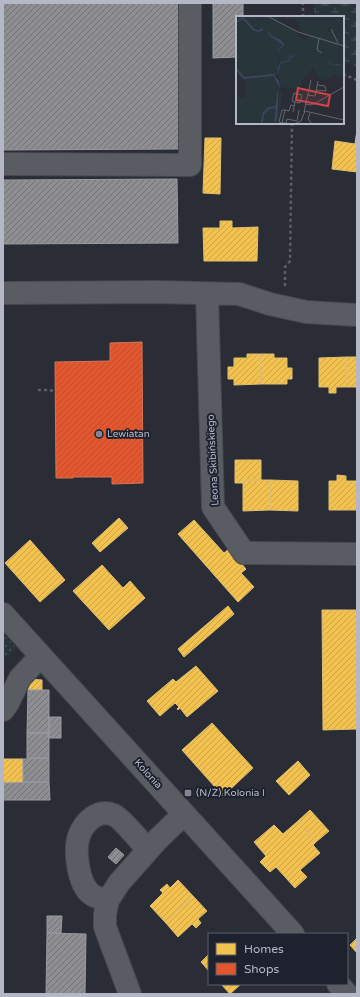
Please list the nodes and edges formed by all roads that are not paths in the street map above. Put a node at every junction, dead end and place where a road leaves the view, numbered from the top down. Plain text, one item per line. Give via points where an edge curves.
1 (190, 3) edge
2 (3, 164) edge
3 (3, 293) edge
4 (207, 294) junction
5 (357, 315) edge
6 (357, 554) edge
7 (3, 614) edge
8 (41, 656) junction
9 (3, 710) edge
10 (184, 814) junction
11 (148, 850) junction
12 (108, 900) junction
13 (292, 933) edge
14 (339, 985) edge
15 (130, 994) edge
16 (347, 994) edge

1 - 2 street via 190,165
3 - 4 street
4 - 5 street via 239,294 306,312
4 - 6 street, Leona Skibińskiego via 213,507 244,553
7 - 8 street, Kolonia
8 - 9 street via 20,678
8 - 10 street, Kolonia
10 - 11 street
10 - 13 street, Kolonia
11 - 12 street via 119,883
11 - 12 street via 115,816 99,814 84,826 78,837 76,852 82,882 90,894
12 - 15 street via 105,927
14 - 16 street

